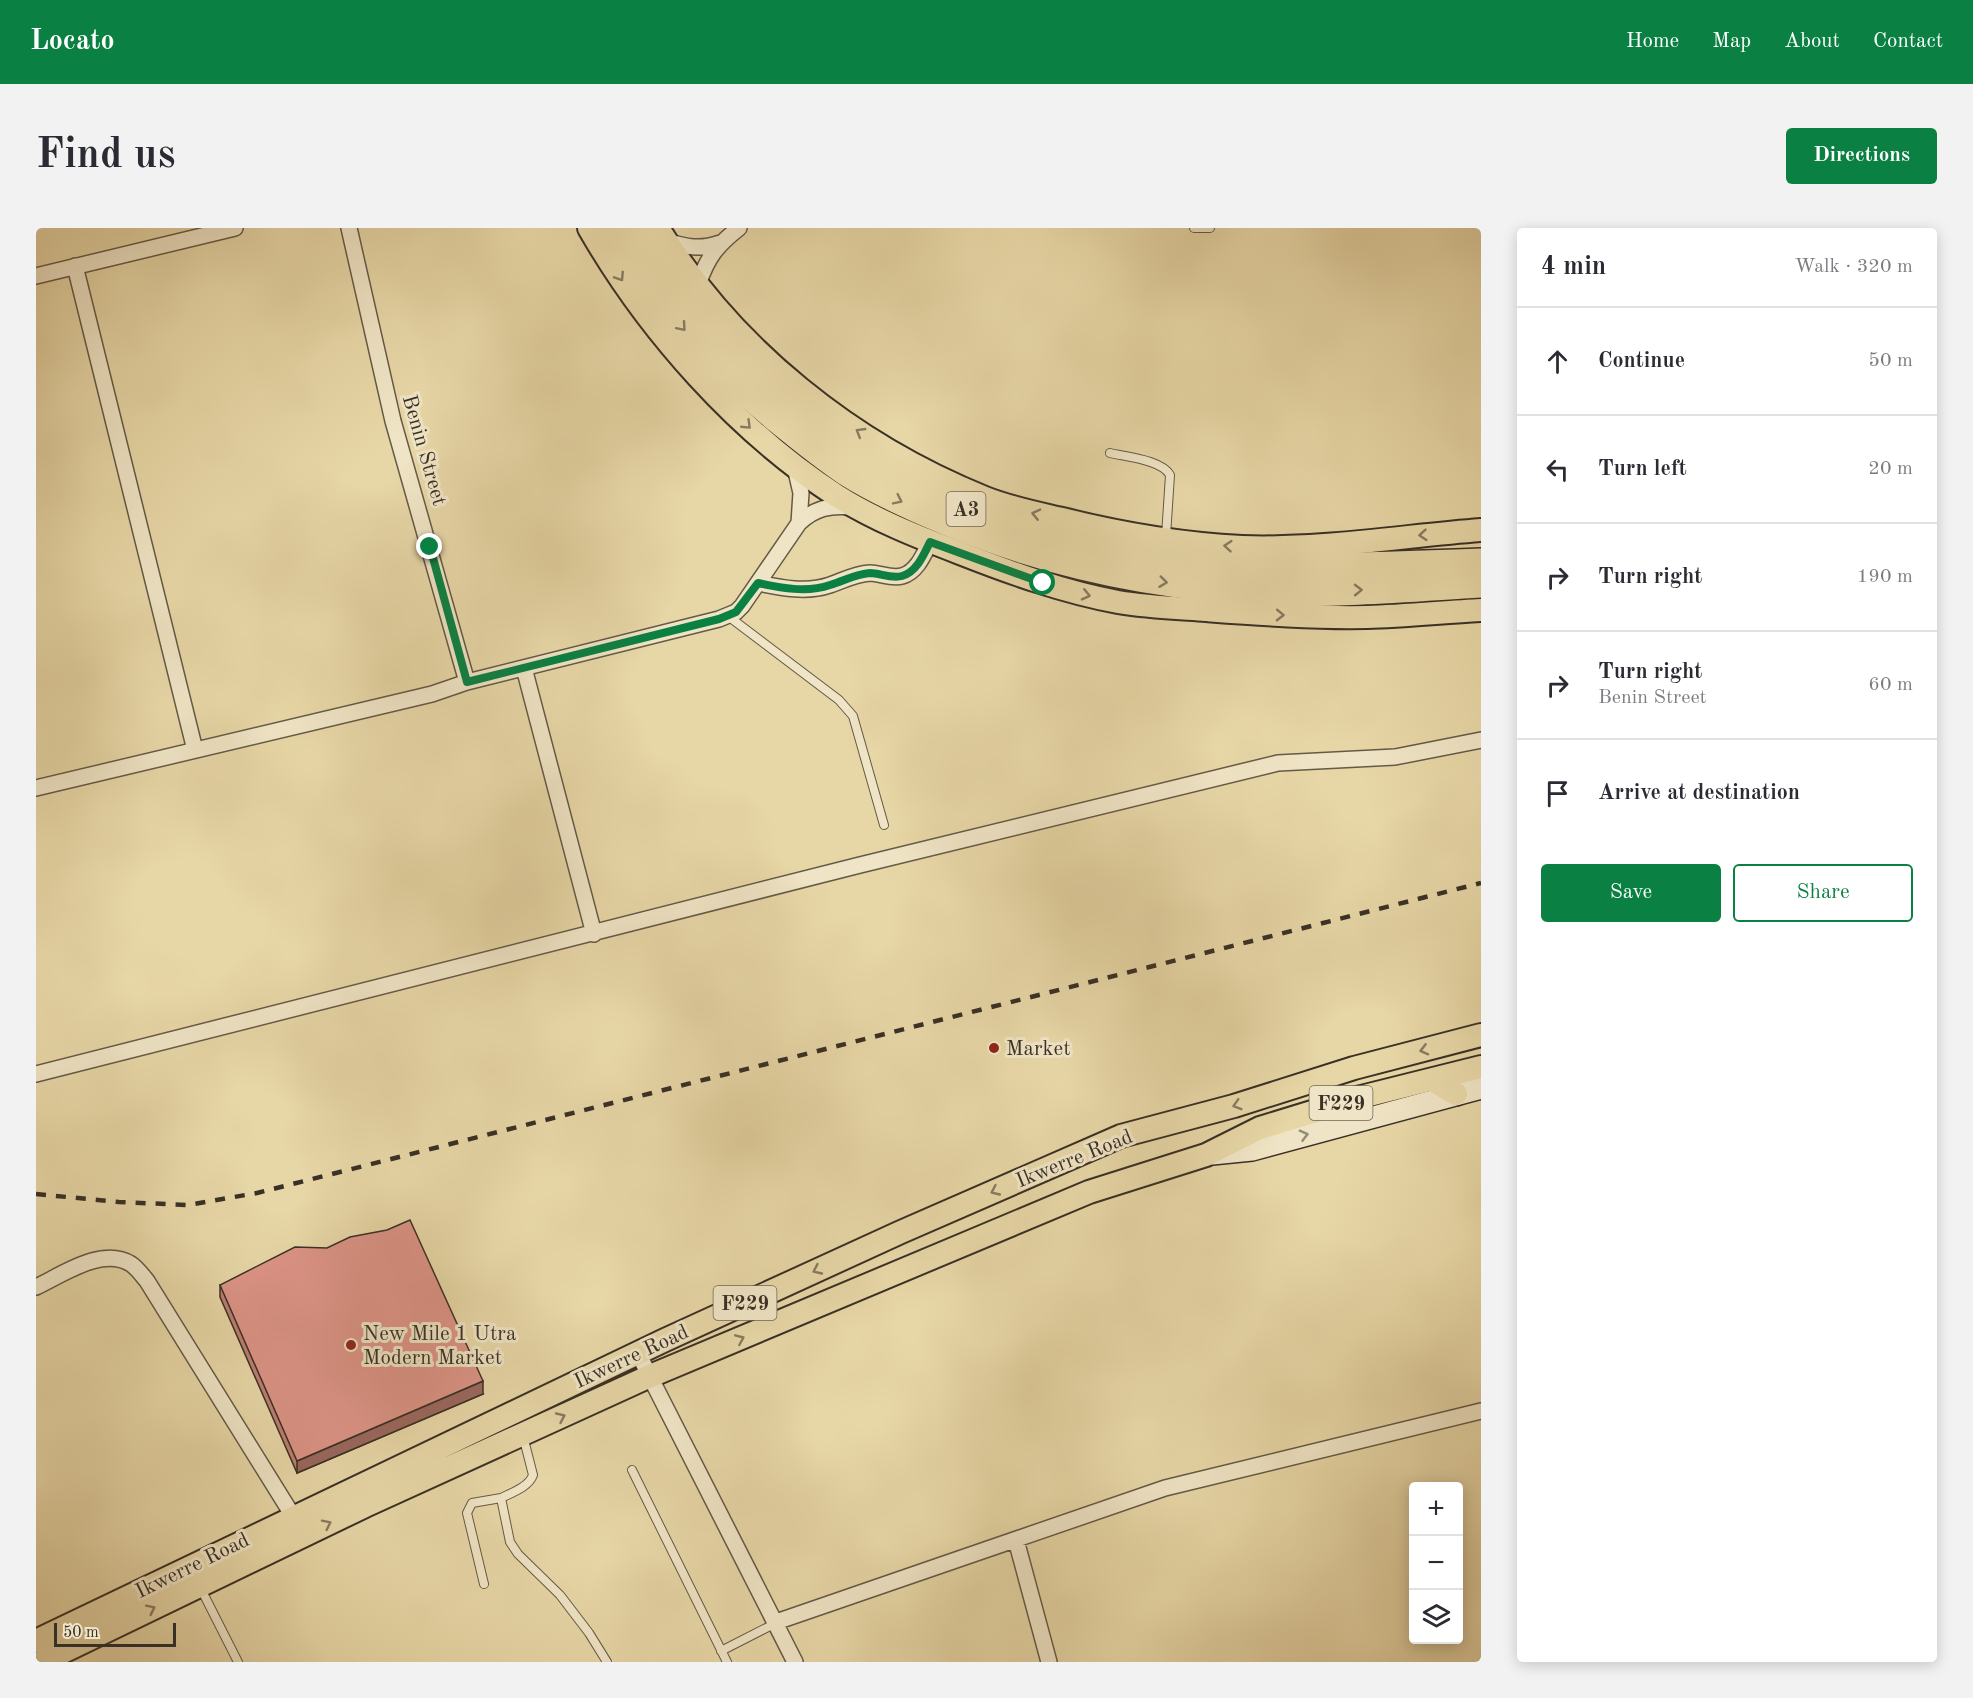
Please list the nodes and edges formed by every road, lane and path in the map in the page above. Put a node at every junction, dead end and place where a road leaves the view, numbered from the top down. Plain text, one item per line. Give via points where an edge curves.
1 (235, 228) edge
2 (349, 228) edge
3 (589, 228) edge
4 (612, 228) edge
5 (634, 228) edge
6 (739, 228) edge
7 (1194, 228) edge
8 (1210, 228) edge
9 (662, 234) edge
10 (720, 243) junction
11 (75, 266) junction
12 (36, 276) edge
13 (698, 285) junction
14 (1110, 453) dead end
15 (795, 467) junction
16 (856, 507) junction
17 (799, 523) junction
18 (1481, 530) edge
19 (1166, 541) junction
20 (930, 542) junction
21 (1481, 562) edge
22 (1400, 578) junction
23 (758, 583) junction
24 (1481, 584) edge
25 (1481, 610) edge
26 (728, 616) junction
27 (524, 668) junction
28 (467, 682) junction
29 (1481, 740) edge
30 (195, 750) junction
31 (36, 788) edge
32 (884, 825) dead end
33 (594, 934) junction
34 (1481, 1035) edge
35 (1481, 1067) edge
36 (1354, 1068) junction
37 (36, 1074) edge
38 (1432, 1080) junction
39 (1481, 1088) edge
40 (1456, 1094) junction
41 (1361, 1097) junction
42 (1206, 1155) junction
43 (36, 1287) edge
44 (638, 1353) junction
45 (648, 1377) junction
46 (1481, 1411) edge
47 (523, 1435) junction
48 (632, 1470) dead end
49 (501, 1498) junction
50 (293, 1516) junction
51 (1016, 1540) junction
52 (484, 1584) dead end
53 (199, 1586) junction
54 (776, 1622) junction
55 (36, 1641) edge
56 (721, 1651) junction
57 (42, 1662) edge
58 (238, 1662) edge
59 (607, 1662) edge
60 (726, 1662) edge
61 (795, 1662) edge
62 (1049, 1662) edge

1 - 11 street
2 - 28 street, Benin Street via 393,421
3 -> 15 main road via 627,289 689,365 724,403
4 -> 22 highway, A3 via 655,295 737,386 846,472 963,530 1097,571 1161,582 1275,592
5 - 22 highway, A3 via 724,345 819,427 913,485 1025,532 1120,555 1242,569
6 - 10 street
7 - 8 lane
9 - 10 street via 695,248
9 - 13 main road
10 - 13 street via 707,261
11 - 12 street
11 - 30 street
19 -> 13 main road via 1119,533 986,498 887,449 839,420 790,380 738,332
14 - 19 lane via 1167,468 1170,475
15 - 16 main road
15 - 17 street via 801,493
16 - 17 street via 836,505 819,509
16 - 20 main road
17 - 23 street
18 -> 19 main road via 1319,545 1244,547
20 - 23 street via 918,563 902,576 872,573 828,586 790,590
20 -> 25 main road via 1053,586 1120,602 1271,615 1367,617
21 - 22 highway, A3
22 - 24 highway, A3
23 - 26 street via 742,606
26 - 27 street
26 - 32 lane via 849,710
27 - 28 street
27 - 33 street
28 - 30 street via 432,694
29 - 33 street via 1395,757 1278,763
30 - 31 street
33 - 37 street
34 -> 36 main road, Ikwerre Road / F229
35 - 38 main road, F229
36 - 41 main road
36 -> 44 main road, Ikwerre Road / F229 via 1121,1136
38 - 40 main road
38 - 41 main road, F229
39 - 40 street, Ikwerre Road
42 -> 40 street, Ikwerre Road via 1252,1150
41 - 42 main road, F229 via 1260,1128
45 -> 42 main road, Ikwerre Road / F229 via 1089,1192
43 - 50 street via 98,1258 113,1257 131,1264 147,1281
44 - 45 street
44 - 50 main road, Ikwerre Road / F229
47 -> 45 main road, Ikwerre Road / F229
45 - 54 street
46 - 51 street via 1165,1488
47 - 49 lane via 531,1481
53 -> 47 main road, Ikwerre Road / F229
48 - 56 lane
49 - 52 lane via 472,1503 467,1513
49 - 59 lane via 510,1542 560,1595
50 - 55 main road, Ikwerre Road / F229
51 - 54 street
51 - 62 street
57 -> 53 main road, Ikwerre Road / F229
53 - 58 lane
54 - 56 lane
54 - 61 street
56 - 60 lane

